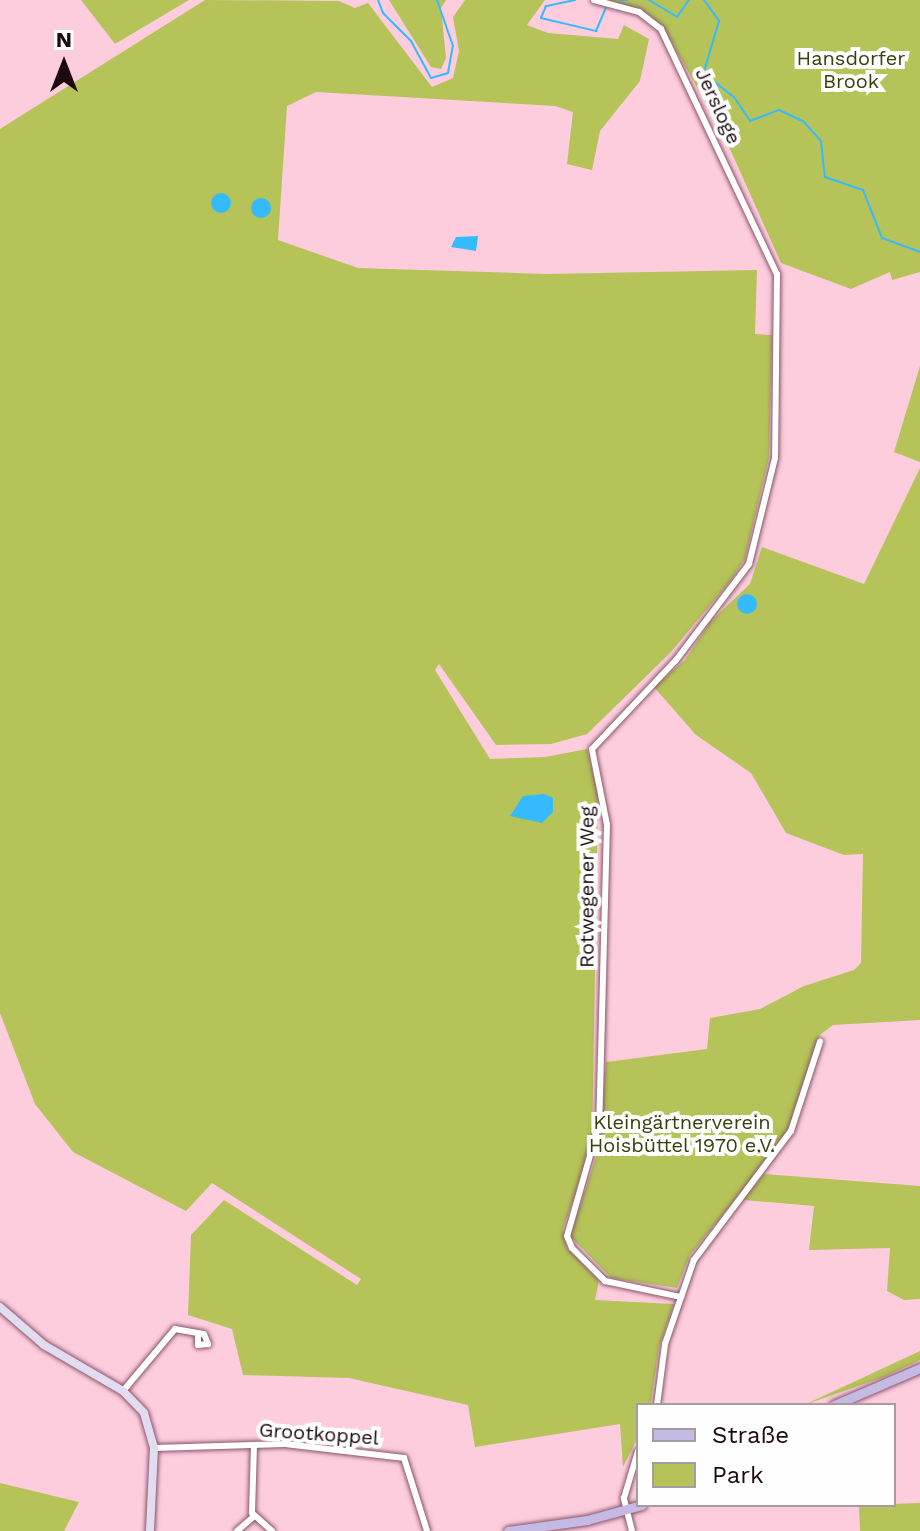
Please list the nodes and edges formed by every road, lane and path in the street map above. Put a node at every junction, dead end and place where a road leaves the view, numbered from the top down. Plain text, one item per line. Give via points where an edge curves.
1 (597, 2) edge
2 (776, 268) joint
3 (820, 1042) dead end
4 (681, 1297) junction
5 (0, 1307) edge
6 (198, 1336) dead end
7 (920, 1368) edge
8 (123, 1391) junction
9 (657, 1403) edge
10 (839, 1403) edge
11 (254, 1445) junction
12 (154, 1448) junction
13 (636, 1458) edge
14 (636, 1507) edge
15 (628, 1510) junction
16 (254, 1516) junction
17 (542, 1529) edge
18 (150, 1531) edge
19 (237, 1531) edge
20 (272, 1531) edge
21 (427, 1531) edge
22 (508, 1531) edge
23 (632, 1531) edge

1 - 2 street, Jersloge via 645,15 664,35
2 - 4 street, Rotwegener Weg via 775,458 749,564 676,660 599,735 592,749 607,825 599,1124 567,1236 605,1281
3 - 4 street via 797,1122 701,1247
4 - 9 street via 665,1344
5 - 8 street via 44,1345
6 - 8 street via 175,1329
7 - 10 main road
8 - 12 street via 144,1413
11 - 12 street, Grootkoppel
11 - 16 street
11 - 21 street, Grootkoppel via 331,1448 408,1460
12 - 18 street
13 - 15 street via 625,1495
14 - 15 main road
15 - 17 main road
15 - 23 street
16 - 19 street
16 - 20 street
17 - 22 main road

